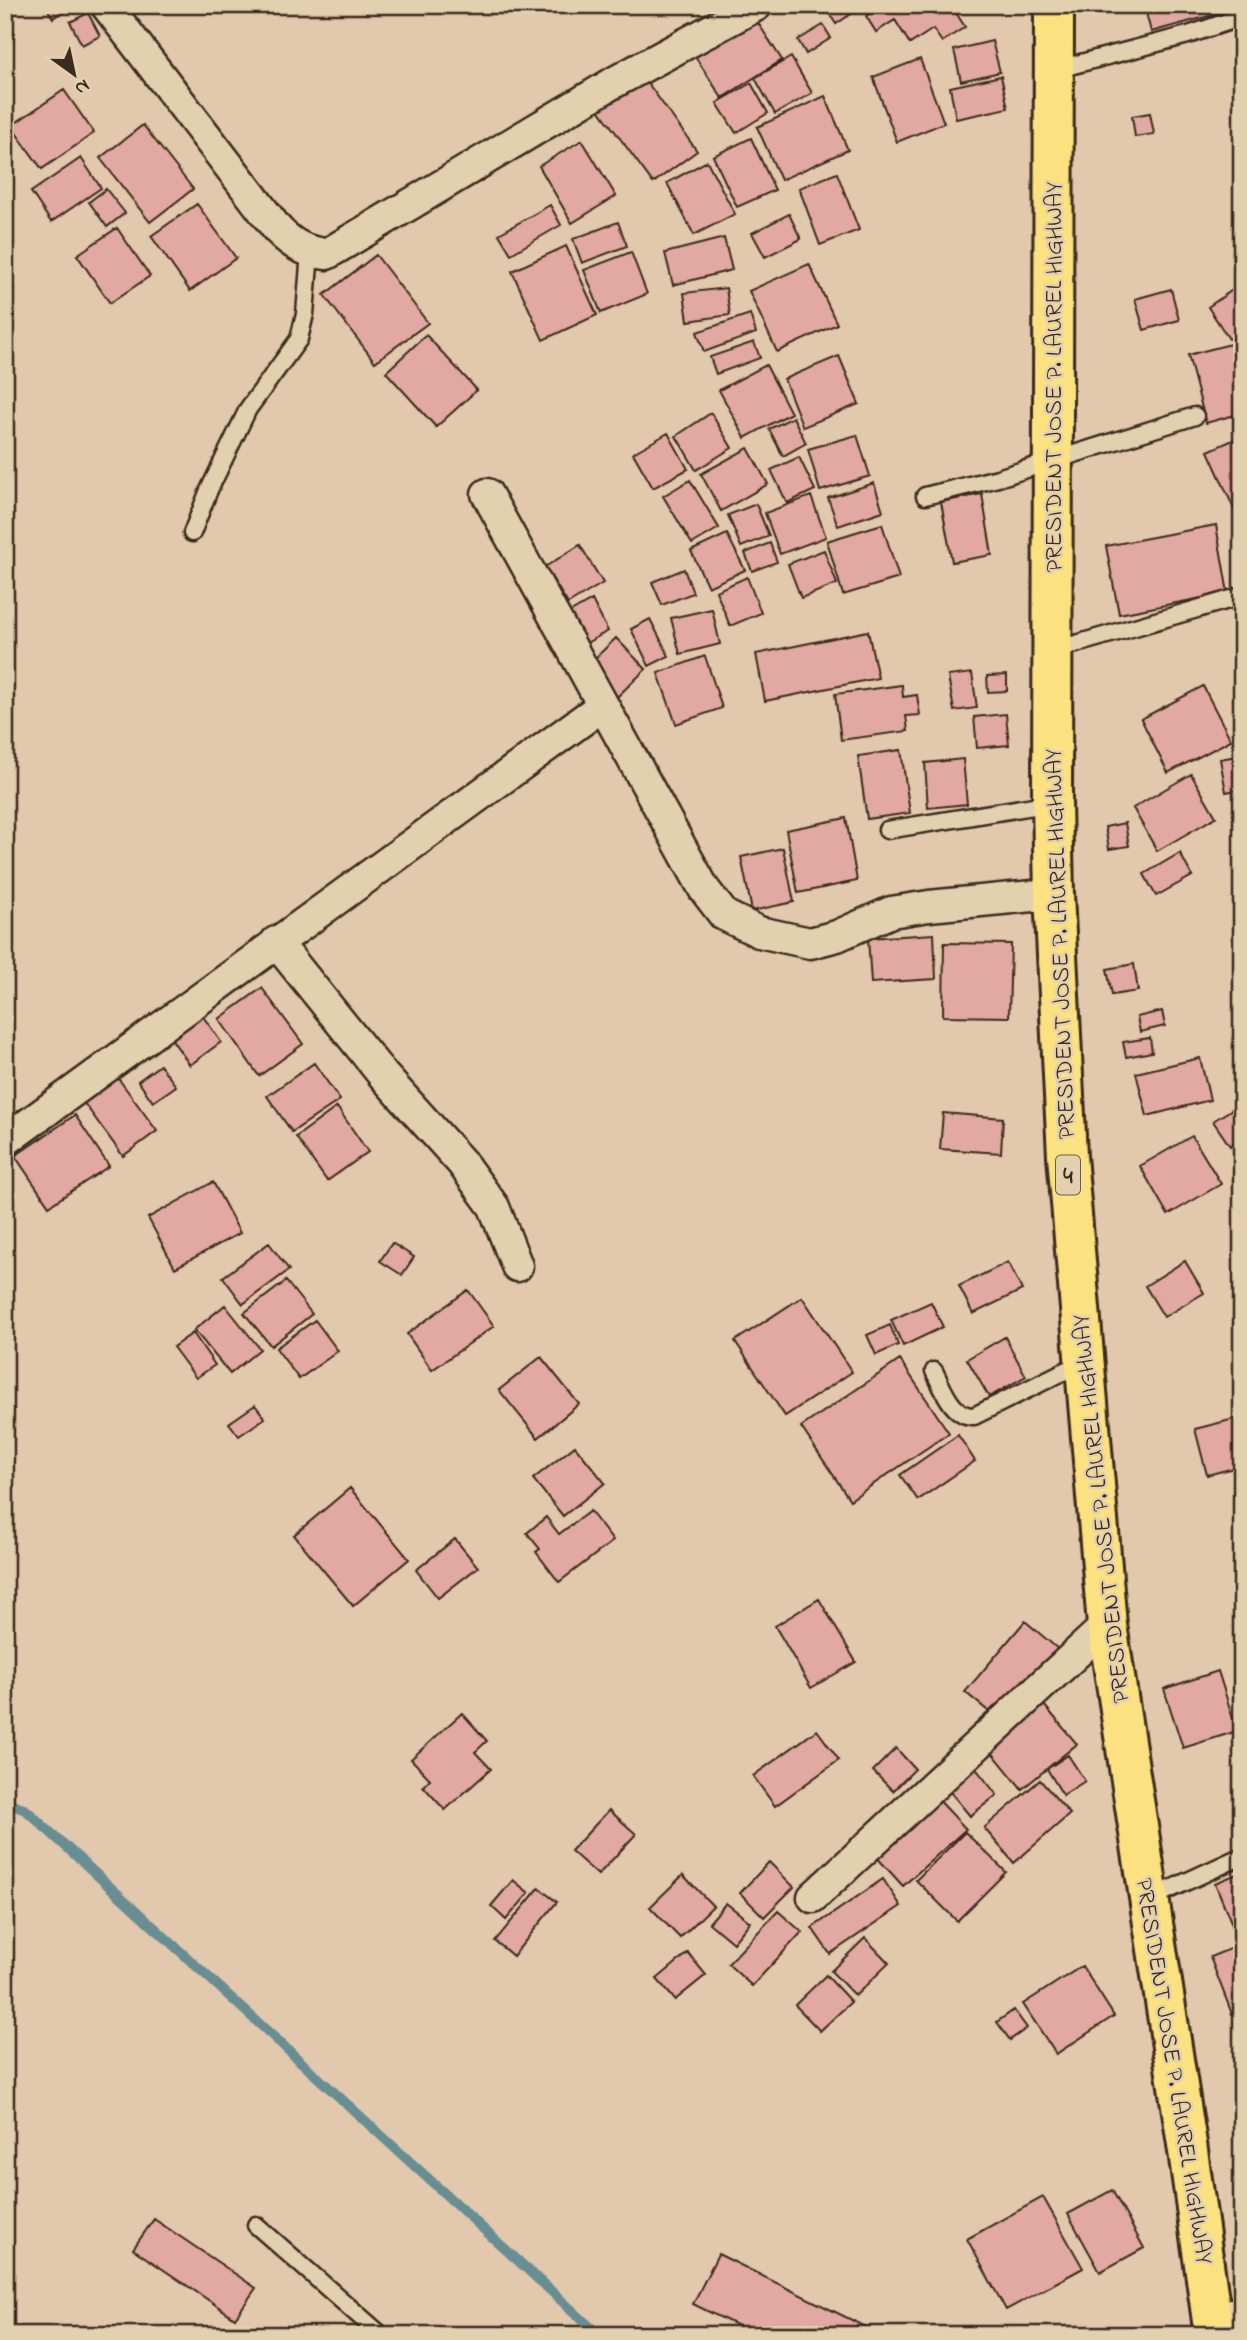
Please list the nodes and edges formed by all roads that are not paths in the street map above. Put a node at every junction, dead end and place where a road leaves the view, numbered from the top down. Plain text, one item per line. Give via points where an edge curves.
1 (106, 5) edge
2 (757, 5) edge
3 (1054, 5) edge
4 (1242, 17) edge
5 (1054, 70) junction
6 (310, 252) junction
7 (1195, 416) dead end
8 (1051, 461) junction
9 (487, 494) dead end
10 (925, 496) dead end
11 (192, 533) dead end
12 (1242, 596) edge
13 (1052, 651) junction
14 (602, 706) junction
15 (1052, 803) junction
16 (887, 830) dead end
17 (1054, 894) junction
18 (276, 942) junction
19 (5, 1142) edge
20 (517, 1266) dead end
21 (1083, 1362) junction
22 (934, 1371) dead end
23 (1107, 1625) junction
24 (1242, 1856) edge
25 (813, 1897) dead end
26 (1148, 1899) junction
27 (256, 2225) dead end
28 (1223, 2324) edge
29 (381, 2335) edge

1 - 6 street via 278,230 293,245
2 - 6 street via 613,83 327,254
3 - 5 highway, PRESIDENT JOSE P. LAUREL HIGHWAY / 4
4 - 5 lane via 1188,36
5 - 8 highway, PRESIDENT JOSE P. LAUREL HIGHWAY / 4
6 - 11 lane via 299,339 247,409
7 - 8 lane
8 - 10 lane
8 - 13 highway, PRESIDENT JOSE P. LAUREL HIGHWAY / 4
9 - 14 street
12 - 13 lane
13 - 15 highway, PRESIDENT JOSE P. LAUREL HIGHWAY / 4
14 - 17 street via 704,890 724,915 759,932 810,943 891,912
14 - 18 street
15 - 16 lane
15 - 17 highway, PRESIDENT JOSE P. LAUREL HIGHWAY / 4
17 - 21 highway, PRESIDENT JOSE P. LAUREL HIGHWAY / 4 via 1066,1156
18 - 19 street
18 - 20 street via 360,1047 463,1163 494,1207
21 - 22 lane via 974,1416 957,1411
21 - 23 highway, PRESIDENT JOSE P. LAUREL HIGHWAY / 4
23 - 25 street
23 - 26 highway, PRESIDENT JOSE P. LAUREL HIGHWAY / 4
24 - 26 lane
26 - 28 highway, PRESIDENT JOSE P. LAUREL HIGHWAY / 4 via 1187,2144
27 - 29 lane

